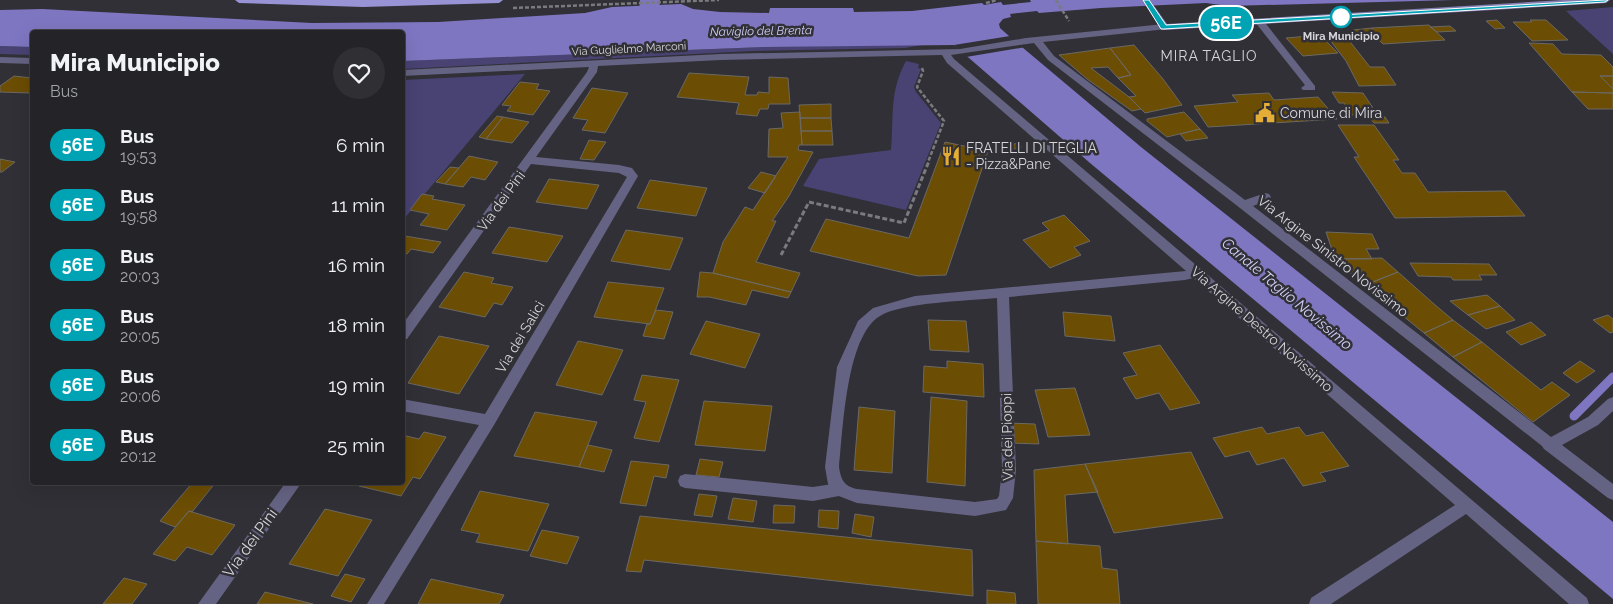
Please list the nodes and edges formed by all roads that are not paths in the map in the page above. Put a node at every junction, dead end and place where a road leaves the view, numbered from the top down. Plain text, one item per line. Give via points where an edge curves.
1 (239, 0) edge
2 (499, 0) edge
3 (1146, 0) edge
4 (1606, 0) edge
5 (306, 1) edge
6 (1260, 22) junction
7 (1164, 27) junction
8 (1037, 41) junction
9 (945, 52) junction
10 (0, 60) edge
11 (30, 61) edge
12 (594, 64) junction
13 (405, 73) edge
14 (1306, 88) dead end
15 (530, 160) junction
16 (1265, 197) dead end
17 (1244, 205) junction
18 (1196, 272) junction
19 (1003, 294) junction
20 (405, 331) edge
21 (1613, 403) edge
22 (405, 406) edge
23 (489, 421) junction
24 (1550, 445) junction
25 (685, 481) dead end
26 (293, 485) edge
27 (839, 490) junction
28 (1613, 493) edge
29 (1466, 506) junction
30 (206, 604) edge
31 (375, 604) edge
32 (1317, 604) edge
33 (1581, 604) edge

1 - 5 main road
2 - 5 main road via 400,4
3 - 7 street
4 - 6 street
6 - 7 street
6 - 14 street via 1312,88
7 - 8 street, Via Guglielmo Marconi
8 - 9 street, Via Guglielmo Marconi
8 - 17 street, Via Argine Sinistro Novissimo via 1051,58
9 - 12 street, Via Guglielmo Marconi via 793,54
9 - 18 street, Via Argine Destro Novissimo via 950,60
10 - 11 street
12 - 13 street, Via Guglielmo Marconi
12 - 15 street, Via dei Pini via 592,72
15 - 20 street, Via dei Pini
15 - 23 street, Via dei Salici via 620,169 634,176
16 - 17 street
17 - 24 street, Via Argine Sinistro Novissimo
18 - 19 street via 1185,276
18 - 29 street, Via Argine Destro Novissimo
19 - 27 street via 915,301 876,311 864,321 844,367 832,467 833,481
19 - 27 street, Via dei Pioppi via 1009,470 1006,498 1001,505 975,509 858,496
21 - 24 street via 1592,421
22 - 23 street
23 - 31 street, Via dei Salici
24 - 28 street, Via Argine Sinistro Novissimo
25 - 27 street, Via dei Pioppi via 813,494
26 - 30 street, Via dei Pini
29 - 32 street
29 - 33 street, Via Argine Destro Novissimo

